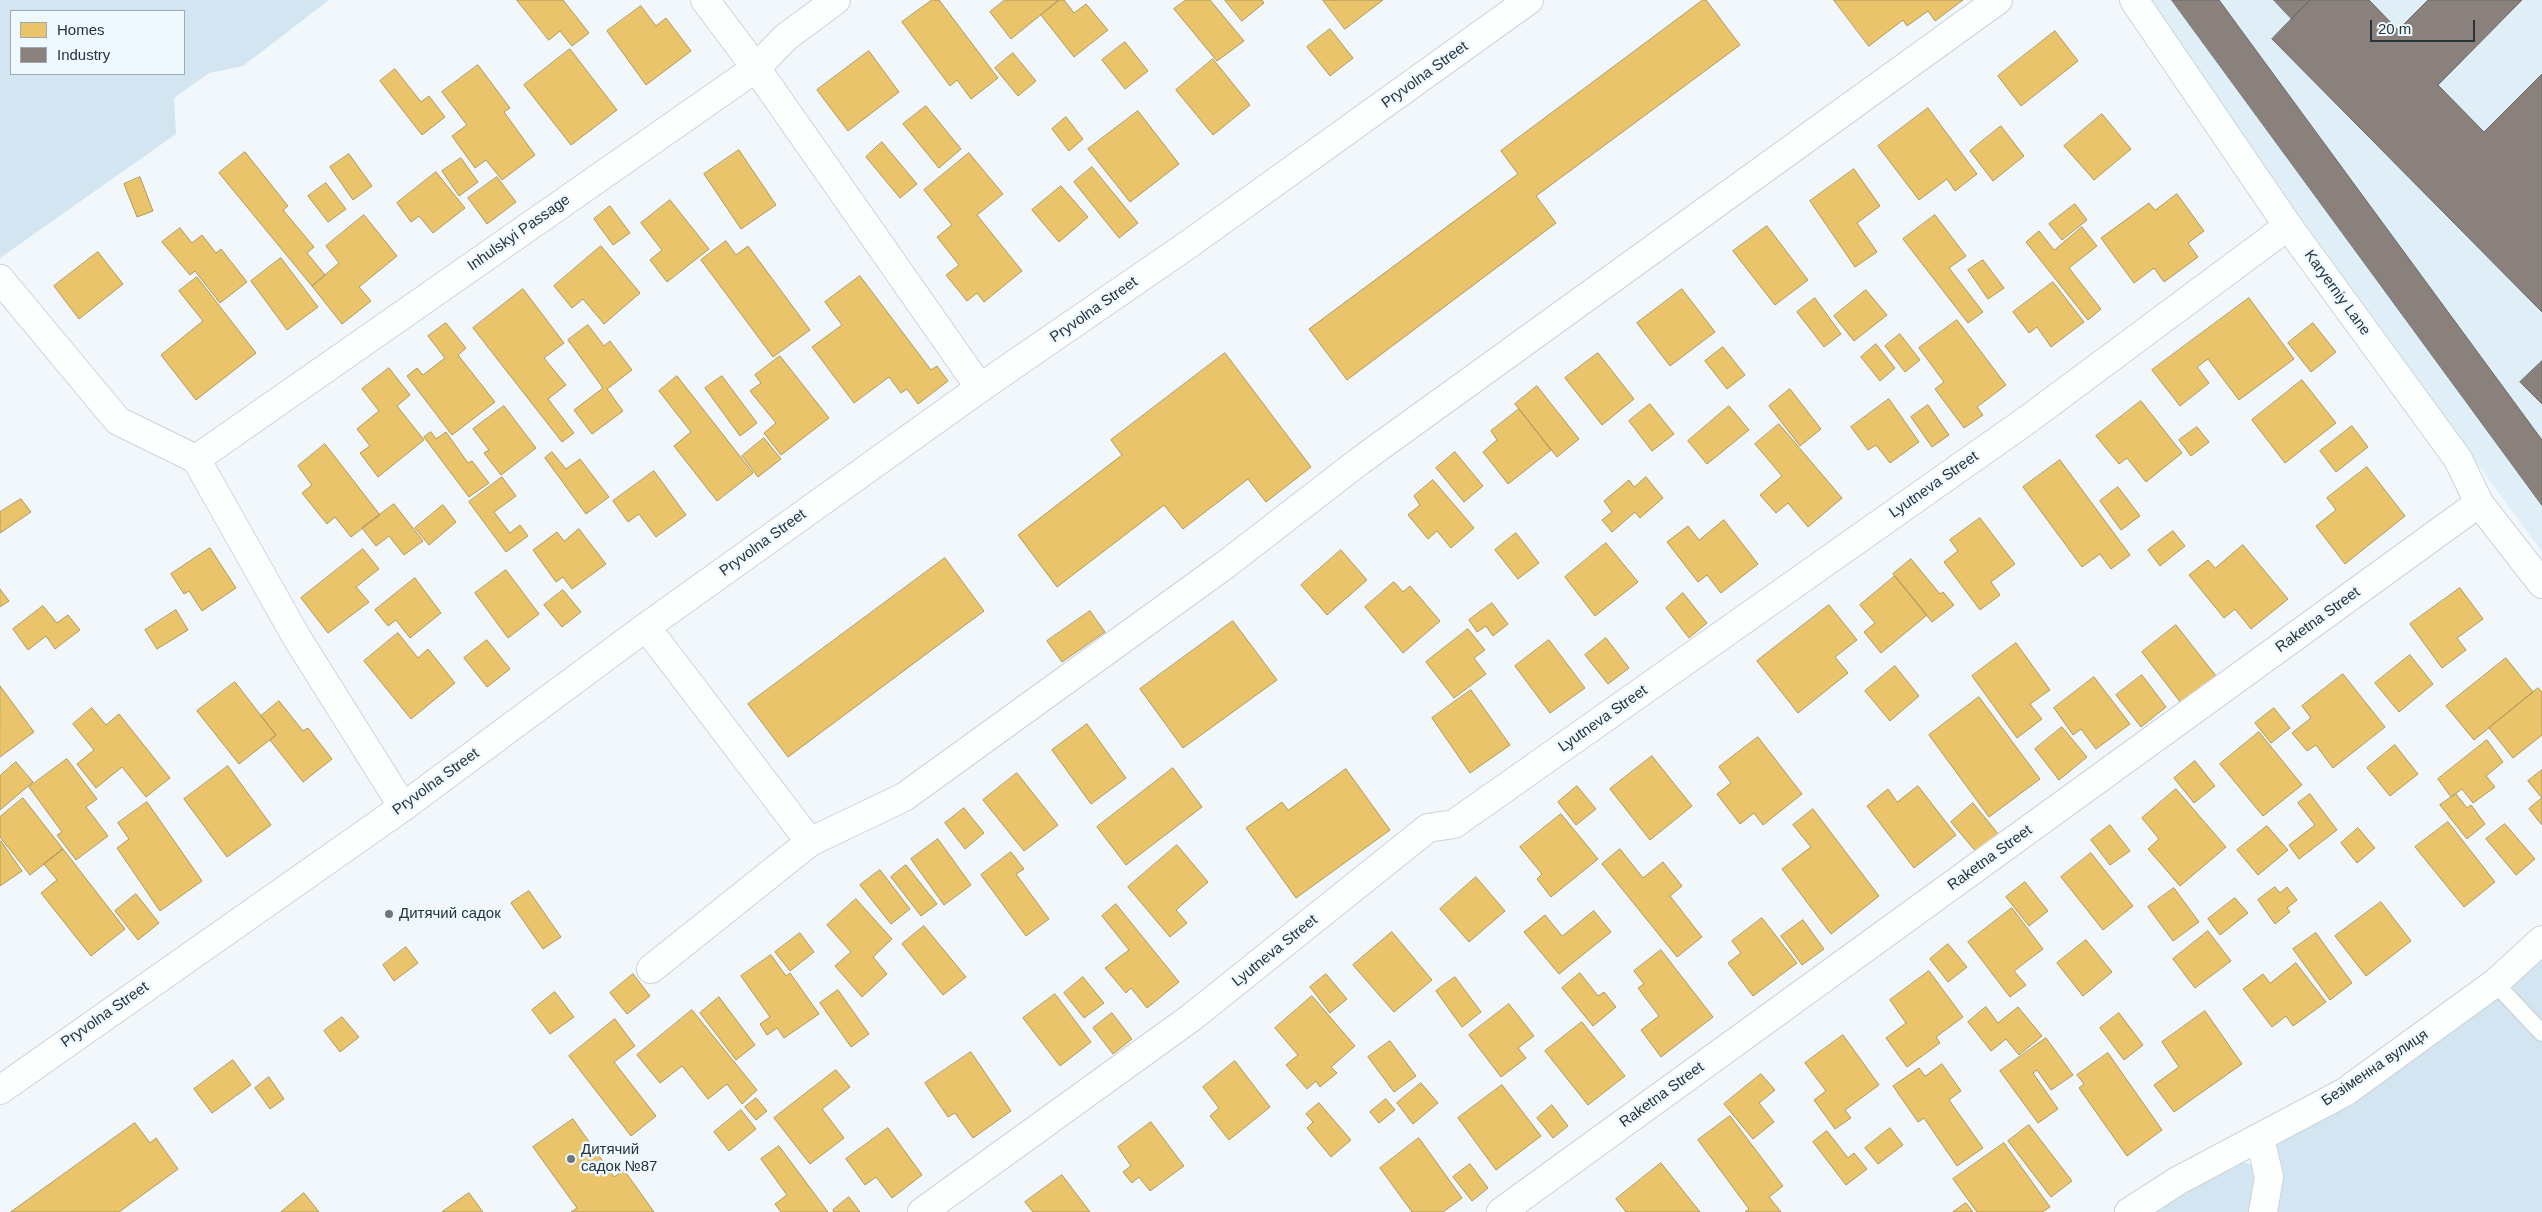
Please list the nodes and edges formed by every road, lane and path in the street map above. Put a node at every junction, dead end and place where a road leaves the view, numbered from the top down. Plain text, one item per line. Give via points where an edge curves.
1 (705, 0) edge
2 (836, 0) edge
3 (1530, 0) edge
4 (1998, 0) edge
5 (2134, 0) edge
6 (756, 68) junction
7 (2288, 226) junction
8 (0, 279) edge
9 (980, 388) junction
10 (196, 458) junction
11 (2479, 503) junction
12 (2542, 584) edge
13 (646, 626) junction
14 (403, 807) junction
15 (810, 842) junction
16 (2542, 940) edge
17 (651, 969) dead end
18 (2495, 983) junction
19 (2542, 1033) edge
20 (0, 1090) edge
21 (2260, 1138) junction
22 (922, 1212) edge
23 (1501, 1212) edge
24 (2129, 1212) edge
25 (2263, 1212) edge

1 - 6 street
2 - 6 street, Inhulskyi Passage via 786,37
3 - 9 street, Pryvolna Street via 1189,244
4 - 15 street via 1361,460 1225,565 904,797
5 - 7 street, Karyerniy Lane
6 - 9 street
6 - 10 street, Inhulskyi Passage
7 - 11 street, Karyerniy Lane via 2458,459
7 - 22 street, Lyutneva Street via 2027,420 1454,824 1428,828 1192,1017
8 - 10 street via 118,421
9 - 13 street, Pryvolna Street
10 - 14 street via 297,638
11 - 12 street, Karyerniy Lane
11 - 23 street, Raketna Street
13 - 14 street, Pryvolna Street
13 - 15 street
14 - 20 street, Pryvolna Street
15 - 17 street
16 - 18 street, Безіменна вулиця
18 - 19 lane
18 - 21 street, Безіменна вулиця via 2345,1092
21 - 24 street, Безіменна вулиця via 2179,1180
21 - 25 street via 2269,1176

